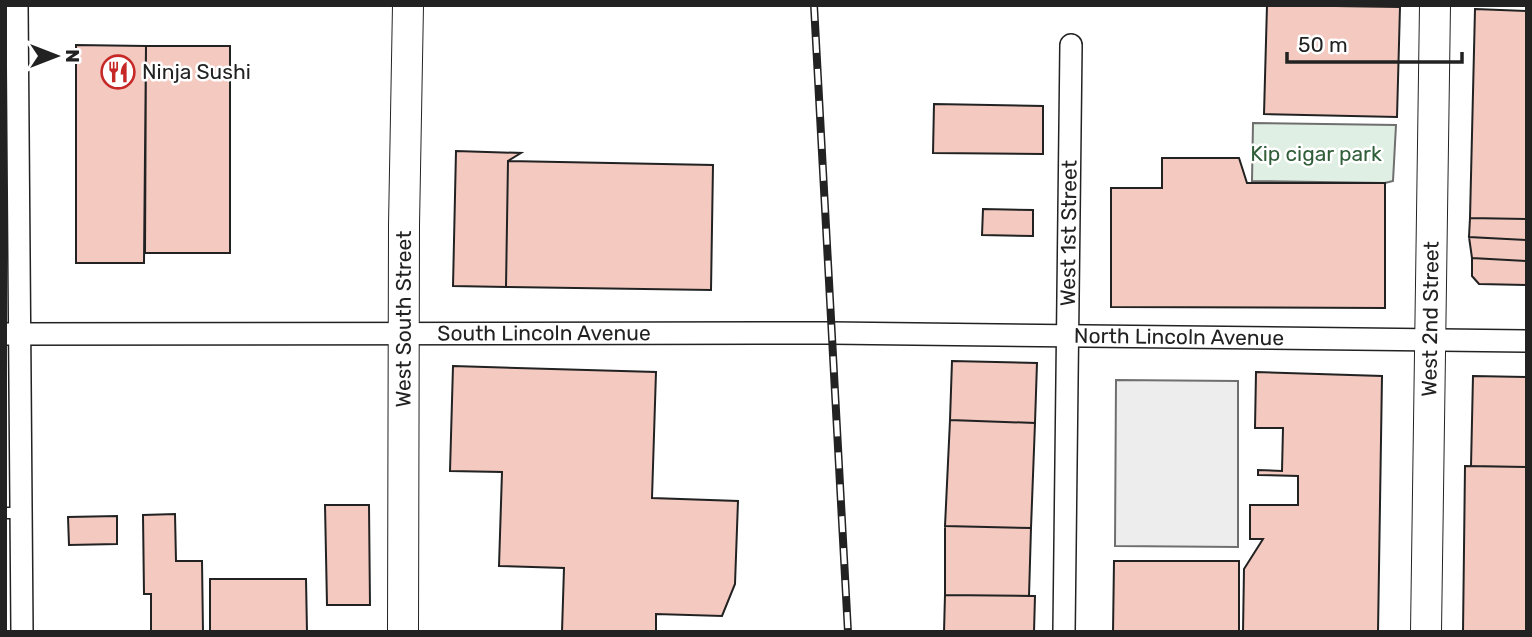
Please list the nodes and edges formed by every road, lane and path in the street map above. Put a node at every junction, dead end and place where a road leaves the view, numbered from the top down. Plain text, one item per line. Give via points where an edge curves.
1 (17, 5) edge
2 (408, 5) edge
3 (1436, 5) edge
4 (1071, 45) dead end
5 (12, 333) edge
6 (831, 333) joint
7 (403, 334) junction
8 (1067, 336) junction
9 (1430, 339) junction
10 (1527, 341) edge
11 (13, 513) edge
12 (22, 632) edge
13 (403, 632) edge
14 (1064, 632) edge
15 (1426, 632) edge

1 - 5 street
2 - 7 main road, West South Street
3 - 9 main road, West 2nd Street
4 - 8 street, West 1st Street
5 - 7 street, South Lincoln Avenue
5 - 11 street
6 - 7 street, South Lincoln Avenue
6 - 8 street, North Lincoln Avenue
7 - 13 main road, West South Street
8 - 9 street, North Lincoln Avenue
8 - 14 street, West 1st Street
9 - 10 street, North Lincoln Avenue
9 - 15 main road, West 2nd Street
11 - 12 street

